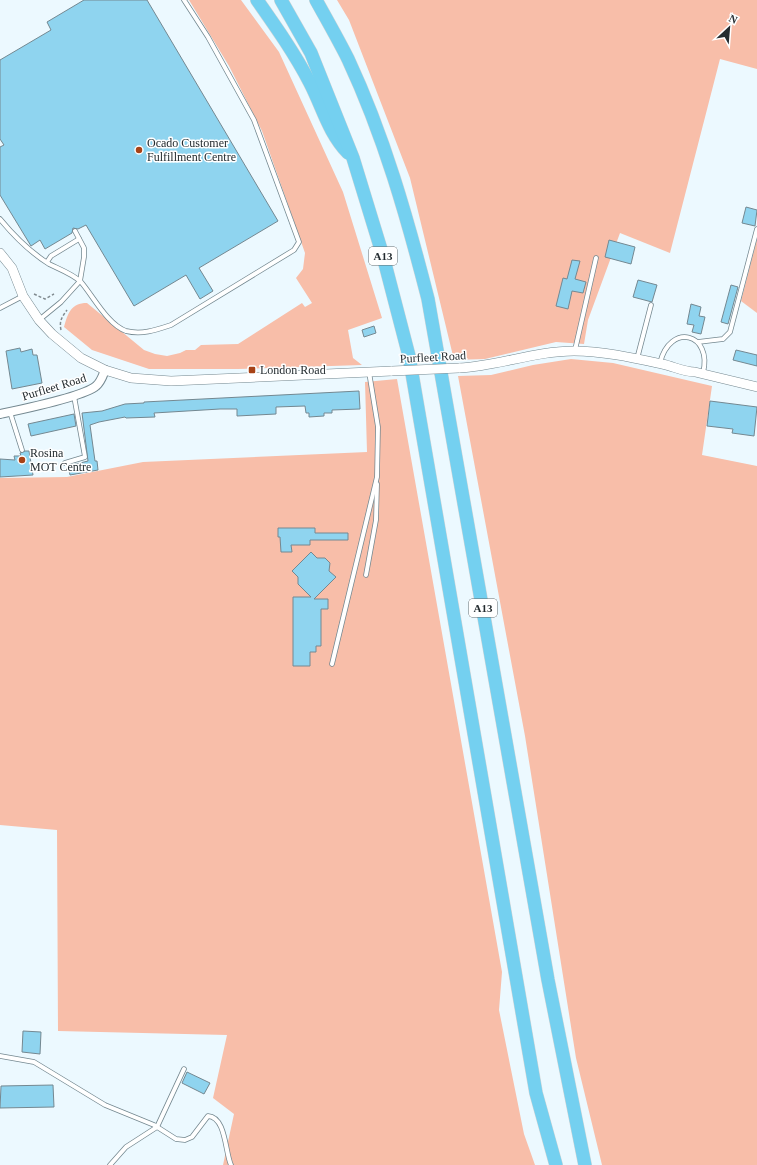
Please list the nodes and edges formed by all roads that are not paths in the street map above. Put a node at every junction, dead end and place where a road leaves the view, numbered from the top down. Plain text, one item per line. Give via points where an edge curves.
1 (184, 0) edge
2 (257, 0) edge
3 (281, 0) edge
4 (316, 0) edge
5 (353, 158) junction
6 (0, 219) edge
7 (757, 229) edge
8 (75, 231) dead end
9 (79, 239) junction
10 (0, 253) edge
11 (596, 258) dead end
12 (47, 262) junction
13 (80, 281) junction
14 (23, 296) junction
15 (651, 305) dead end
16 (0, 308) edge
17 (39, 320) junction
18 (698, 342) junction
19 (575, 351) junction
20 (637, 359) junction
21 (660, 363) junction
22 (105, 370) junction
23 (369, 372) junction
24 (703, 374) junction
25 (757, 387) edge
26 (74, 395) junction
27 (10, 412) junction
28 (0, 414) edge
29 (22, 450) dead end
30 (65, 463) dead end
31 (378, 477) junction
32 (366, 575) dead end
33 (332, 664) dead end
34 (0, 1056) edge
35 (184, 1069) dead end
36 (157, 1127) junction
37 (110, 1165) edge
38 (231, 1165) edge
39 (556, 1165) edge
40 (585, 1165) edge

1 - 13 lane via 208,37 254,120 299,242 294,250 280,259 171,325 154,331 138,333 125,330 103,311
2 - 5 highway via 310,82 336,140
3 - 5 highway, A13 via 311,53
4 - 40 highway, A13 via 348,60 388,160 407,218 428,299 548,980
5 - 39 highway, A13 via 383,256 409,356 530,1061
6 - 12 lane via 25,245
7 - 18 lane via 730,332 723,339
8 - 9 lane
9 - 12 lane via 51,256
9 - 13 lane via 84,248
10 - 14 street, Purfleet Road via 12,268
11 - 19 lane
12 - 13 lane
13 - 17 lane via 61,302
14 - 16 lane
14 - 17 street, Purfleet Road
15 - 20 lane
17 - 22 street, Purfleet Road via 81,358
18 - 21 lane via 686,337 675,339 664,351
18 - 24 lane via 704,353
19 - 20 street, Purfleet Road
19 - 23 street, Purfleet Road, bridge via 538,354 484,366
20 - 21 street, Purfleet Road
21 - 24 street, Purfleet Road via 686,372
22 - 23 street, Purfleet Road via 131,378 171,381
22 - 26 street, Purfleet Road via 96,386
23 - 31 lane via 378,427
24 - 25 street, Purfleet Road
26 - 27 street, Purfleet Road
26 - 30 lane via 85,457
27 - 28 street, Purfleet Road
27 - 29 lane
31 - 32 lane via 376,520
31 - 33 lane
34 - 36 lane via 34,1062 105,1105
35 - 36 lane
36 - 37 lane via 126,1147
36 - 38 lane via 176,1139 185,1140 192,1137 208,1116 213,1116 219,1122

